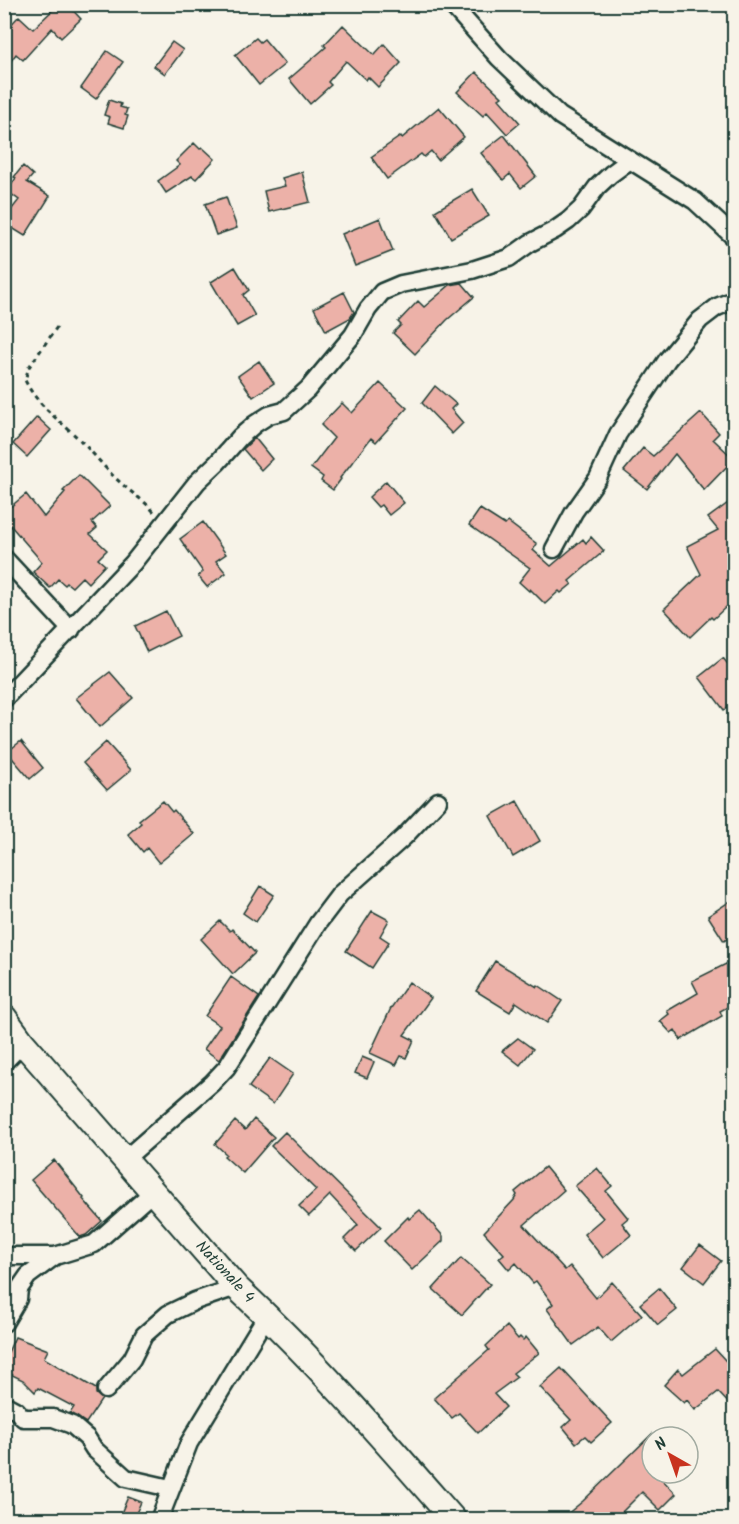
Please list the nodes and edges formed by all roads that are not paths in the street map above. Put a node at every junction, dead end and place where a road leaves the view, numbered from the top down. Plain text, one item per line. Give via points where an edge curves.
1 (451, 4) edge
2 (630, 160) junction
3 (735, 237) edge
4 (735, 300) edge
5 (554, 549) dead end
6 (4, 558) edge
7 (71, 630) junction
8 (4, 699) edge
9 (438, 801) dead end
10 (4, 1017) edge
11 (23, 1043) junction
12 (4, 1062) edge
13 (125, 1159) junction
14 (153, 1192) junction
15 (55, 1256) junction
16 (6, 1259) edge
17 (236, 1287) junction
18 (267, 1315) junction
19 (4, 1323) edge
20 (106, 1390) dead end
21 (4, 1404) edge
22 (170, 1488) junction
23 (159, 1520) edge
24 (454, 1520) edge

1 - 2 street via 499,58 560,116
2 - 3 street via 695,201
2 - 7 street via 597,187 568,221 509,258 382,292 353,335 308,389 284,411 269,415 240,437
4 - 5 street via 700,320 667,360 618,434 598,478
6 - 7 street
7 - 8 street
9 - 13 street via 340,894 227,1067
10 - 11 highway, Nationale 4
11 - 12 street
11 - 13 highway, Nationale 4
13 - 14 highway, Nationale 4
14 - 15 street via 94,1244
14 - 17 highway, Nationale 4
15 - 16 street
15 - 19 street via 28,1276
17 - 18 highway, Nationale 4
17 - 20 street via 168,1314 144,1335 132,1359
18 - 22 street via 189,1443
18 - 24 highway, Nationale 4 via 348,1399
21 - 22 street via 23,1418 53,1418 72,1425 126,1478
22 - 23 street

